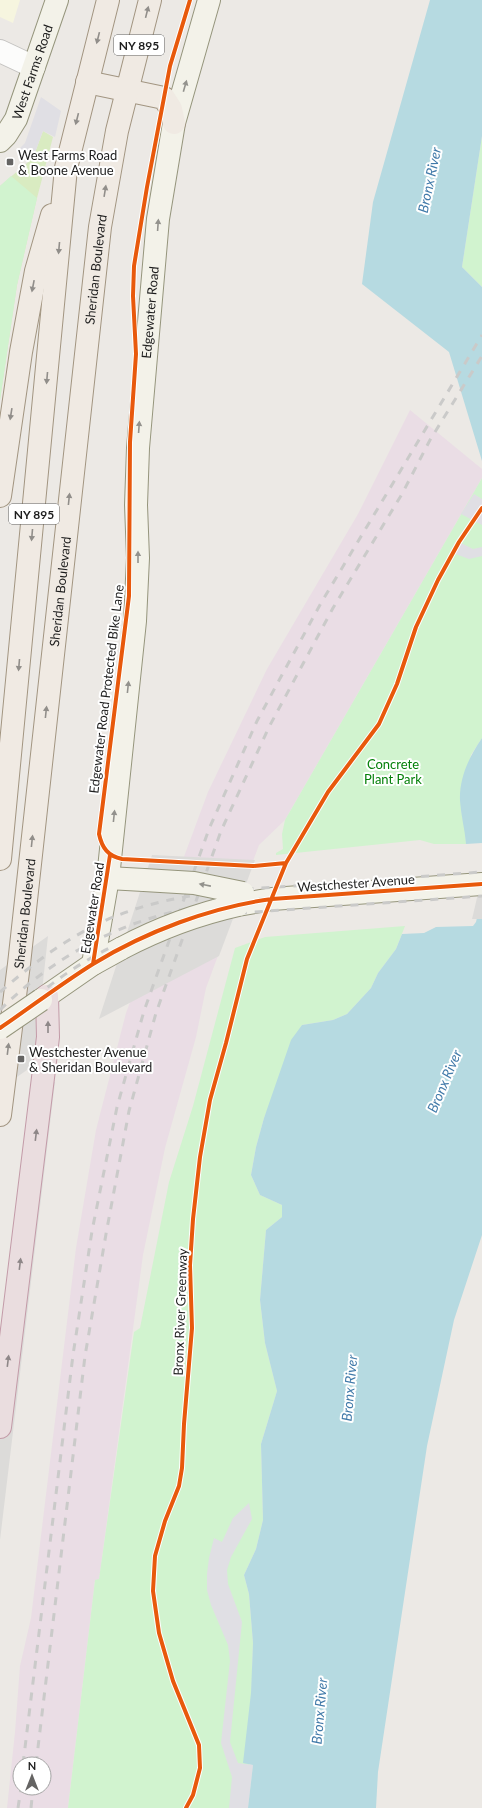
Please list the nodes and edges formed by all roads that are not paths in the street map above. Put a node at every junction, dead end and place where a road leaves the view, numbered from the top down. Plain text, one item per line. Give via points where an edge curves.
1 (57, 0) edge
2 (108, 0) edge
3 (150, 0) edge
4 (209, 0) edge
5 (0, 51) edge
6 (34, 67) junction
7 (87, 82) junction
8 (127, 90) junction
9 (174, 123) junction
10 (0, 141) edge
11 (66, 168) junction
12 (0, 496) edge
13 (0, 859) edge
14 (108, 878) junction
15 (481, 884) edge
16 (240, 899) junction
17 (93, 964) junction
18 (44, 998) junction
19 (0, 1028) edge
20 (0, 1115) edge
21 (0, 1428) edge

1 - 6 street, West Farms Road
2 -> 7 main road, NY 895
8 -> 3 main road, Sheridan Boulevard / NY 895
9 -> 4 street, Edgewater Road
5 - 6 street
6 - 10 street, West Farms Road via 16,119
7 - 8 main road
7 -> 11 main road, NY 895
8 - 9 main road via 164,98 171,109
20 -> 8 main road, Sheridan Boulevard / NY 895 via 24,920 94,273 108,178
14 -> 9 street, Edgewater Road via 137,602 136,505 143,383 158,219
11 -> 12 main road via 36,271 21,352
11 -> 13 main road, NY 895
16 -> 14 street, Westchester Avenue, bridge via 194,883
14 - 17 street, Edgewater Road
15 - 16 street, Westchester Avenue
16 - 17 street, bridge via 148,936
17 - 18 street
18 - 19 street, bridge
21 -> 18 highway via 48,1037

